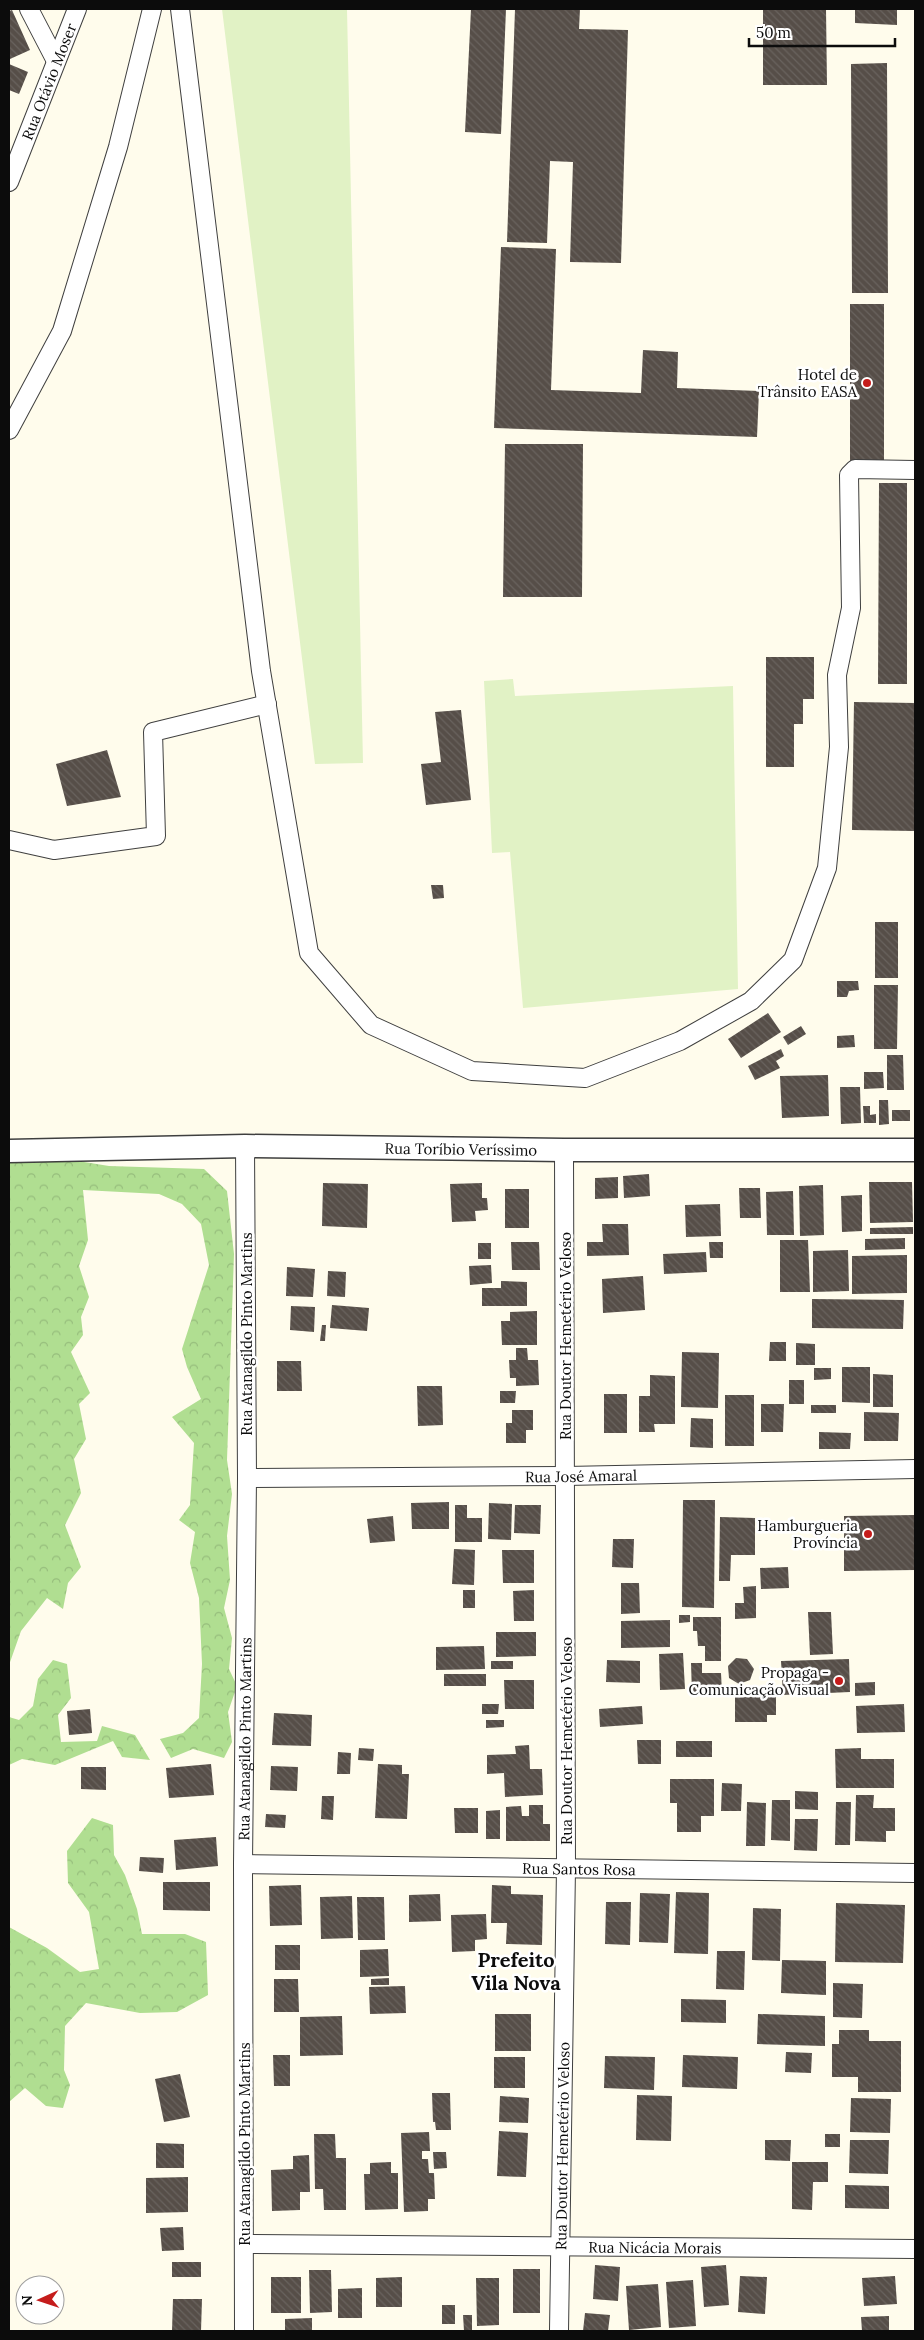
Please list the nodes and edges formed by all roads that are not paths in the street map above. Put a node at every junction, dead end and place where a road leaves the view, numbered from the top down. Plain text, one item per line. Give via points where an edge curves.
1 (29, 9) edge
2 (77, 9) edge
3 (152, 9) edge
4 (180, 9) edge
5 (56, 61) junction
6 (9, 182) edge
7 (9, 430) edge
8 (915, 470) edge
9 (267, 704) junction
10 (9, 840) edge
11 (245, 1146) junction
12 (564, 1150) junction
13 (915, 1150) edge
14 (9, 1151) edge
15 (915, 1469) edge
16 (566, 1476) junction
17 (247, 1478) junction
18 (243, 1864) junction
19 (566, 1868) junction
20 (915, 1873) edge
21 (245, 2244) junction
22 (560, 2245) junction
23 (915, 2249) edge
24 (244, 2331) edge
25 (559, 2331) edge

1 - 5 street
2 - 5 street, Rua Otávio Moser
3 - 7 street via 118,146 62,331
4 - 9 street
5 - 6 street, Rua Otávio Moser
8 - 9 street via 855,469 849,475 851,608 836,675 839,747 827,868 793,960 744,1005 680,1041 584,1078 472,1070 379,1029 371,1025 309,953
9 - 10 street via 153,732 156,836 54,850
11 - 12 street, Rua Toríbio Veríssimo
11 - 14 street, Rua Toríbio Veríssimo
11 - 17 street, Rua Atanagildo Pinto Martins
12 - 13 street, Rua Toríbio Veríssimo
12 - 16 street, Rua Doutor Hemetério Veloso
15 - 16 street, Rua José Amaral
16 - 17 street, Rua José Amaral
16 - 19 street, Rua Doutor Hemetério Veloso
17 - 18 street, Rua Atanagildo Pinto Martins
18 - 19 street, Rua Santos Rosa
18 - 21 street, Rua Atanagildo Pinto Martins
19 - 20 street, Rua Santos Rosa
19 - 22 street, Rua Doutor Hemetério Veloso
21 - 22 street, Rua Nicácia Morais
21 - 24 street, Rua Atanagildo Pinto Martins
22 - 23 street, Rua Nicácia Morais
22 - 25 street, Rua Doutor Hemetério Veloso

